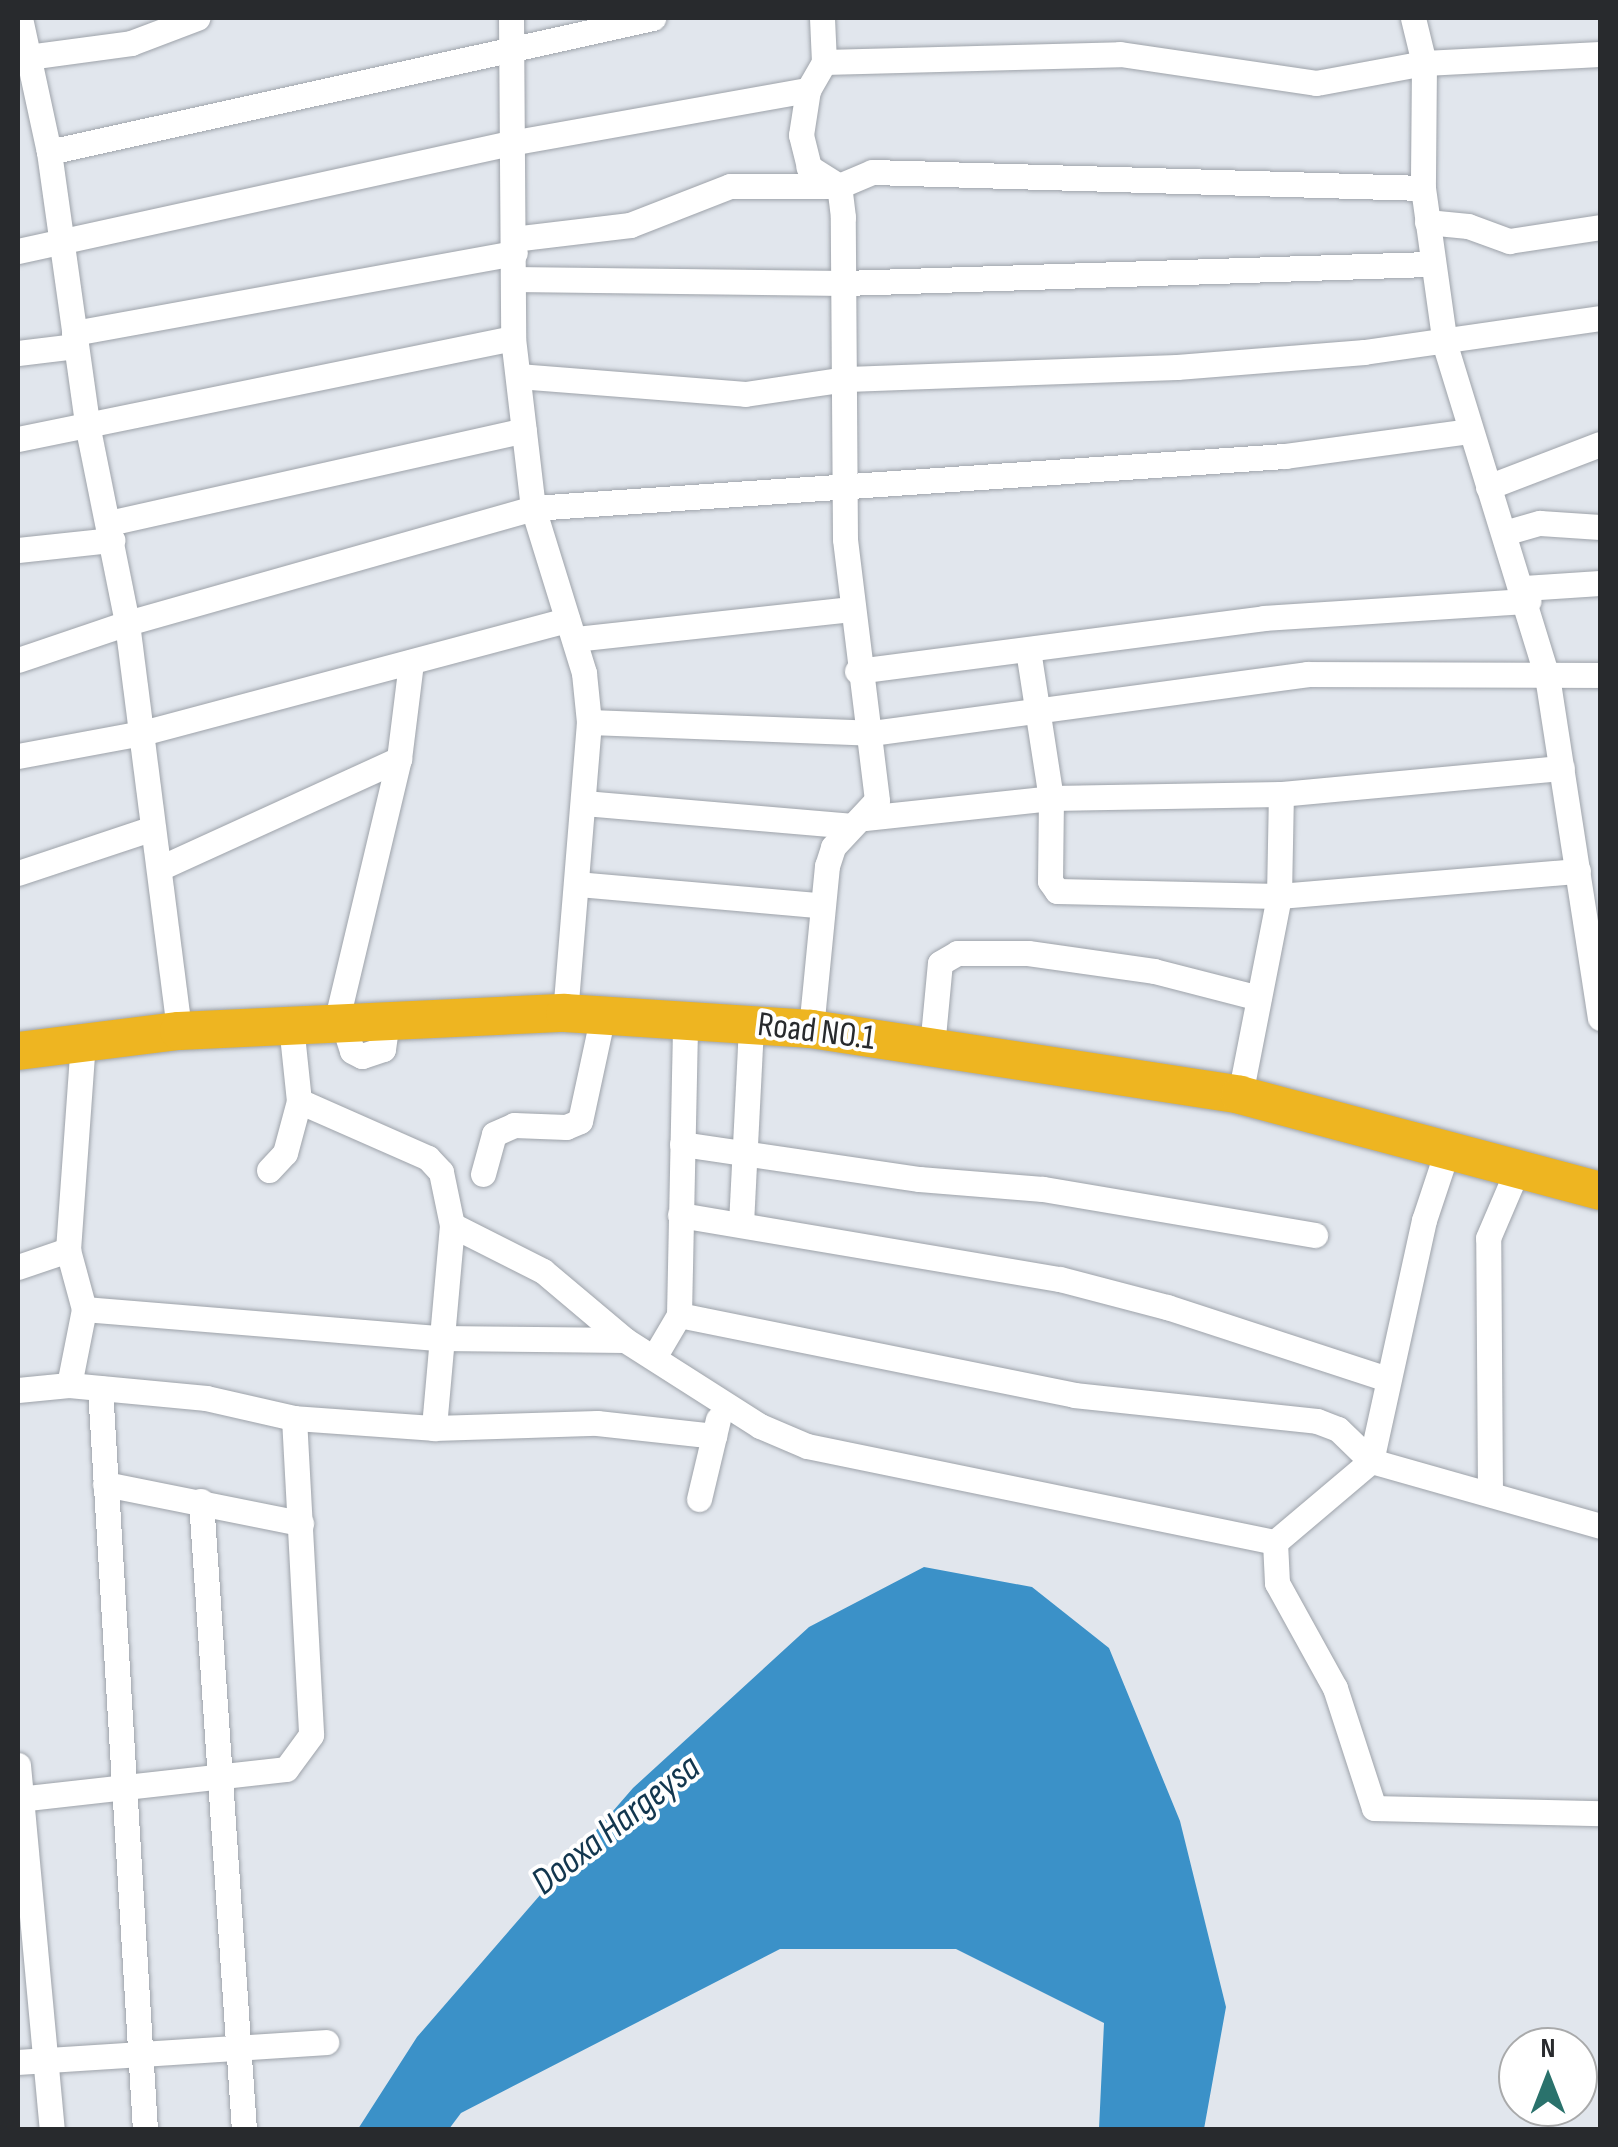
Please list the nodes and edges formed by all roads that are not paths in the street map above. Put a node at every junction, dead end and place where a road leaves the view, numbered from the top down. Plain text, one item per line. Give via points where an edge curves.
1 (20, 18) edge
2 (198, 18) edge
3 (511, 18) edge
4 (654, 18) edge
5 (822, 18) edge
6 (1413, 18) edge
7 (512, 48) junction
8 (1600, 54) edge
9 (28, 57) junction
10 (824, 62) junction
11 (1424, 63) junction
12 (25, 89) edge
13 (808, 90) junction
14 (510, 143) junction
15 (48, 152) junction
16 (839, 186) junction
17 (1424, 188) junction
18 (1427, 222) junction
19 (1600, 226) edge
20 (61, 242) junction
21 (18, 251) edge
22 (513, 257) junction
23 (1430, 264) junction
24 (844, 283) junction
25 (1600, 318) edge
26 (513, 338) junction
27 (75, 339) junction
28 (1444, 345) junction
29 (18, 353) edge
30 (518, 376) junction
31 (847, 380) junction
32 (88, 429) junction
33 (524, 430) junction
34 (1469, 431) junction
35 (18, 439) edge
36 (1600, 444) edge
37 (846, 483) junction
38 (1488, 488) junction
39 (533, 508) junction
40 (1600, 527) edge
41 (110, 531) junction
42 (1504, 532) junction
43 (18, 550) edge
44 (1600, 583) edge
45 (1526, 594) junction
46 (850, 609) junction
47 (127, 623) junction
48 (571, 630) junction
49 (1028, 650) junction
50 (18, 660) edge
51 (410, 662) junction
52 (857, 671) junction
53 (1600, 675) edge
54 (1547, 676) junction
55 (1037, 710) junction
56 (589, 722) junction
57 (142, 733) junction
58 (872, 733) junction
59 (18, 756) edge
60 (398, 759) junction
61 (1562, 768) junction
62 (1281, 794) junction
63 (1051, 798) junction
64 (584, 803) junction
65 (858, 822) junction
66 (152, 828) junction
67 (160, 868) junction
68 (1578, 872) junction
69 (18, 873) edge
70 (578, 884) junction
71 (1279, 896) junction
72 (818, 905) junction
73 (1259, 998) junction
74 (565, 1013) junction
75 (603, 1015) junction
76 (1600, 1018) edge
77 (685, 1019) junction
78 (340, 1022) junction
79 (752, 1024) junction
80 (291, 1025) junction
81 (811, 1029) junction
82 (180, 1031) junction
83 (83, 1042) junction
84 (932, 1047) junction
85 (18, 1051) edge
86 (1240, 1095) junction
87 (299, 1101) junction
88 (682, 1144) junction
89 (1448, 1148) junction
90 (745, 1153) junction
91 (1518, 1168) junction
92 (269, 1170) dead end
93 (483, 1174) dead end
94 (1600, 1191) edge
95 (680, 1216) junction
96 (741, 1224) junction
97 (452, 1225) junction
98 (1314, 1235) dead end
99 (68, 1250) junction
100 (18, 1267) edge
101 (84, 1309) junction
102 (679, 1315) junction
103 (440, 1338) junction
104 (625, 1340) junction
105 (656, 1354) junction
106 (1388, 1380) junction
107 (69, 1384) junction
108 (100, 1388) junction
109 (18, 1390) edge
110 (722, 1400) junction
111 (294, 1418) junction
112 (434, 1428) junction
113 (714, 1436) junction
114 (1371, 1461) junction
115 (105, 1484) junction
116 (1490, 1493) junction
117 (699, 1498) dead end
118 (201, 1502) junction
119 (301, 1523) junction
120 (1600, 1526) edge
121 (1275, 1542) junction
122 (18, 1766) edge
123 (216, 1778) junction
124 (121, 1790) junction
125 (18, 1799) edge
126 (1600, 1814) edge
127 (326, 2042) dead end
128 (240, 2048) junction
129 (138, 2052) junction
130 (44, 2060) junction
131 (18, 2062) edge
132 (52, 2130) edge
133 (146, 2130) edge
134 (244, 2130) edge

1 - 9 street
2 - 9 street via 131,42
3 - 7 street
4 - 7 street
5 - 10 street
6 - 11 street
7 - 14 street
7 - 15 street
8 - 11 street
9 - 12 street
10 - 11 street via 1120,54 1316,83
10 - 13 street
11 - 17 street
12 - 15 street
13 - 14 street
13 - 16 street via 800,122 803,158
14 - 20 street
14 - 22 street
15 - 20 street
16 - 17 street via 872,172 1007,172
16 - 22 street via 730,186 630,225
16 - 24 street
17 - 18 street
18 - 19 street via 1468,226 1509,241
18 - 23 street
20 - 21 street
20 - 27 street
22 - 24 street
22 - 26 street
22 - 27 street
23 - 24 street
23 - 28 street
24 - 31 street
25 - 28 street
26 - 30 street
26 - 32 street
27 - 29 street
27 - 32 street
28 - 31 street via 1177,367
28 - 34 street
30 - 31 street via 716,394
30 - 33 street
31 - 37 street
32 - 35 street
32 - 41 street
33 - 39 street
33 - 41 street
34 - 37 street via 1286,456
34 - 38 street
36 - 38 street
37 - 39 street
37 - 46 street
38 - 42 street
39 - 47 street
39 - 48 street
40 - 42 street via 1540,523
41 - 43 street
41 - 47 street
42 - 45 street
44 - 45 street
45 - 49 street
45 - 54 street
46 - 48 street
46 - 52 street
47 - 50 street
47 - 57 street
48 - 51 street
48 - 56 street
49 - 52 street
49 - 55 street
51 - 57 street
51 - 60 street
52 - 58 street
53 - 54 street
54 - 55 street via 1308,674
54 - 61 street
55 - 58 street
55 - 63 street
56 - 58 street
56 - 64 street
57 - 59 street
57 - 66 street
58 - 65 street via 877,800
60 - 67 street
60 - 78 street
61 - 62 street
61 - 68 street
62 - 63 street
62 - 71 street
63 - 65 street
63 - 71 street via 1050,880 1057,891
64 - 65 street
64 - 70 street
65 - 72 street via 834,847
66 - 67 street
66 - 69 street
67 - 82 street
68 - 71 street
68 - 76 street
70 - 72 street
70 - 74 street
71 - 73 street
72 - 81 street
73 - 84 street via 1154,971 1028,953 957,953 940,964
73 - 86 street
74 - 75 highway, Road NO.1
74 - 78 highway, Road NO.1
75 - 77 highway, Road NO.1
75 - 93 street via 580,1121 566,1127 514,1125 494,1134
77 - 79 highway, Road NO.1
77 - 88 street
78 - 80 highway, Road NO.1
79 - 81 highway, Road NO.1
79 - 90 street
80 - 82 highway, Road NO.1
80 - 87 street
81 - 84 highway, Road NO.1
82 - 83 highway, Road NO.1
83 - 85 highway, Road NO.1
83 - 99 street
84 - 86 highway, Road NO.1
86 - 89 highway, Road NO.1
87 - 92 street via 285,1153
87 - 97 street via 428,1158 441,1172
88 - 90 street
88 - 95 street
89 - 91 highway, Road NO.1
89 - 106 street via 1424,1220
90 - 96 street
90 - 98 street via 918,1179 1043,1189
91 - 94 highway, Road NO.1
91 - 116 street via 1487,1255
95 - 96 street
95 - 102 street
96 - 106 street via 1060,1280 1167,1306
97 - 103 street
97 - 104 street via 543,1271
99 - 100 street
99 - 101 street
101 - 103 street
101 - 107 street
102 - 105 street
102 - 114 street via 1074,1396 1317,1421 1338,1429
103 - 104 street
103 - 112 street
104 - 105 street
105 - 110 street
106 - 114 street
107 - 108 street
107 - 109 street
108 - 111 street via 206,1398
108 - 115 street
110 - 113 street
110 - 121 street via 760,1426 808,1446
111 - 112 street
111 - 119 street
112 - 113 street via 616,1424
113 - 117 street
114 - 116 street
114 - 121 street
115 - 118 street
115 - 124 street
116 - 120 street
118 - 119 street
118 - 123 street
119 - 123 street via 311,1735 286,1768
121 - 126 street via 1277,1584 1335,1688 1374,1808
122 - 125 street
123 - 124 street
123 - 128 street
124 - 125 street
124 - 129 street
125 - 130 street
127 - 128 street
128 - 129 street
128 - 134 street
129 - 130 street
129 - 133 street
130 - 131 street
130 - 132 street

